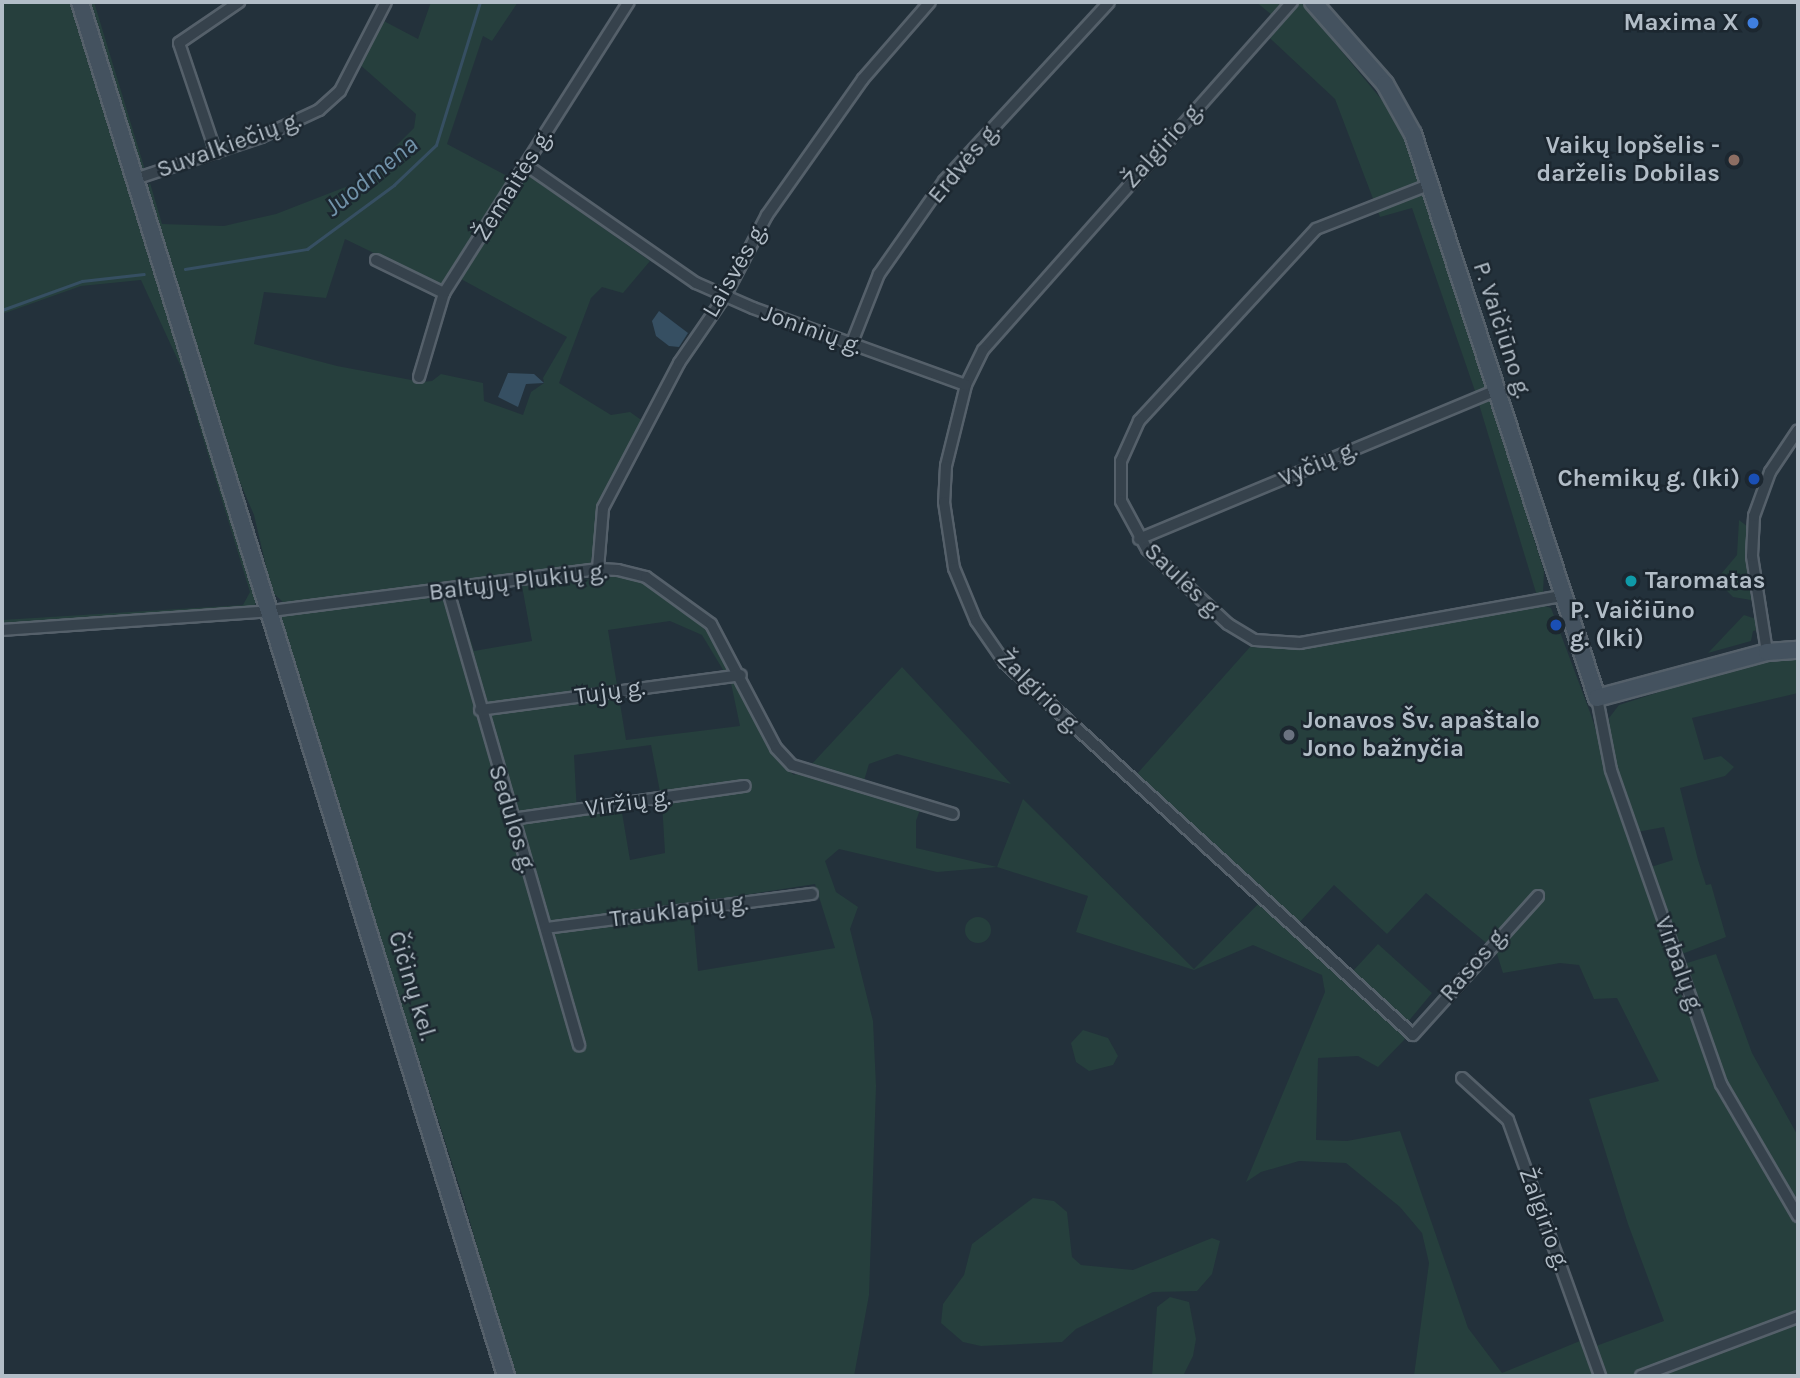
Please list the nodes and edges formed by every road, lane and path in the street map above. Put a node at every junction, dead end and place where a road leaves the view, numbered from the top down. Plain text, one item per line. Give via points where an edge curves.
1 (80, 2) edge
2 (239, 2) edge
3 (386, 2) edge
4 (629, 2) edge
5 (930, 2) edge
6 (1108, 2) edge
7 (1292, 2) edge
8 (1314, 2) edge
9 (216, 153) junction
10 (526, 165) junction
11 (135, 179) junction
12 (1431, 184) junction
13 (376, 260) dead end
14 (444, 293) junction
15 (725, 296) junction
16 (851, 345) junction
17 (419, 377) dead end
18 (966, 385) junction
19 (1497, 390) junction
20 (1798, 430) edge
21 (1139, 539) junction
22 (598, 569) junction
23 (448, 591) junction
24 (1562, 596) junction
25 (271, 611) junction
26 (2, 630) edge
27 (1798, 650) edge
28 (1767, 652) junction
29 (741, 675) junction
30 (1597, 698) junction
31 (480, 710) junction
32 (745, 786) dead end
33 (953, 814) dead end
34 (512, 820) junction
35 (812, 894) dead end
36 (1538, 896) dead end
37 (546, 928) junction
38 (1413, 1035) joint
39 (579, 1046) dead end
40 (1462, 1078) dead end
41 (1798, 1216) edge
42 (1798, 1317) edge
43 (506, 1376) edge
44 (1600, 1376) edge
45 (1641, 1376) edge

1 - 11 main road, Čičinų kel.
2 - 9 street via 179,43
3 - 9 street, Suvalkiečių g. via 333,100 299,121
4 - 10 street, Žemaitės g.
5 - 15 street, Laisvės g. via 863,79 767,215
6 - 16 street, Erdvės g. via 944,181 879,274
7 - 18 street, Žalgirio g. via 1000,327
8 - 12 main road, P. Vaičiūno g. via 1396,101
9 - 11 street, Suvalkiečių g.
10 - 14 street, Žemaitės g.
10 - 15 street, Joninių g. via 668,266
11 - 25 main road, Čičinų kel.
12 - 19 main road, P. Vaičiūno g.
12 - 21 street, Saulės g. via 1316,229 1139,421 1121,461 1120,483 1121,501
13 - 14 street
14 - 17 street, Žemaitės g.
15 - 16 street, Joninių g.
15 - 22 street, Laisvės g. via 694,337 614,482 603,508
16 - 18 street, Joninių g.
18 - 38 street, Žalgirio g. via 946,466 947,534 954,568 976,621 1041,699
19 - 21 street, Vyčių g.
19 - 24 main road, P. Vaičiūno g.
20 - 28 street via 1770,472 1754,516 1752,556
21 - 24 street, Saulės g. via 1228,624 1255,640 1300,643
22 - 23 street, Baltųjų Plukių g.
22 - 29 street, Baltųjų Plukių g. via 646,577 699,613
23 - 25 street, Baltųjų Plukių g.
23 - 31 street, Sedulos g.
24 - 30 main road, P. Vaičiūno g.
25 - 26 street, Baltųjų Plukių g.
25 - 43 main road, Čičinų kel.
27 - 28 main road
28 - 30 main road
29 - 31 street, Tujų g.
29 - 33 street, Baltųjų Plukių g. via 776,748 792,765
30 - 41 street, Virbalų g. via 1611,769 1721,1084
31 - 34 street, Sedulos g.
32 - 34 street, Viržių g.
34 - 37 street, Sedulos g.
35 - 37 street, Trauklapių g.
36 - 38 street, Rasos g.
37 - 39 street, Sedulos g.
40 - 44 street, Žalgirio g. via 1508,1120
42 - 45 street

